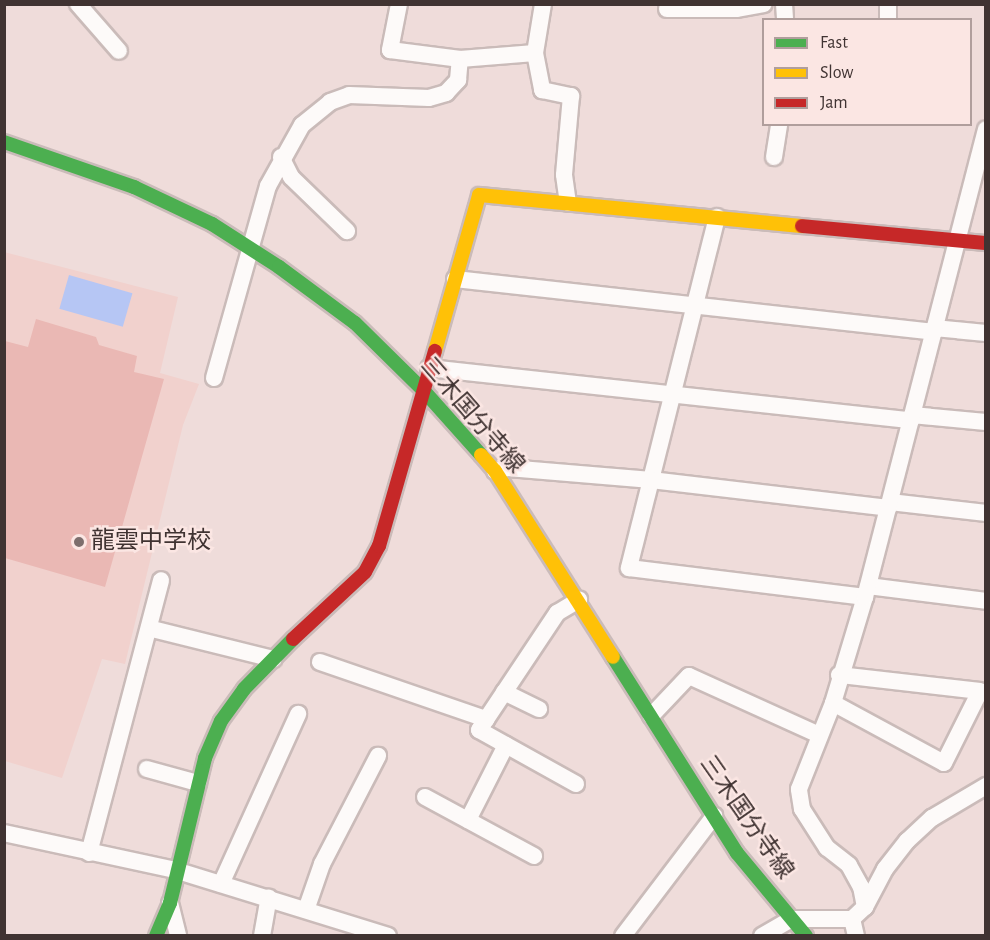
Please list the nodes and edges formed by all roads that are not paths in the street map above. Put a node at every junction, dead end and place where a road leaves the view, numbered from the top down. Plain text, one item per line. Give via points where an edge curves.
1 (78, 4) edge
2 (399, 4) edge
3 (543, 4) edge
4 (764, 4) edge
5 (667, 9) dead end
6 (119, 51) dead end
7 (535, 53) junction
8 (460, 59) junction
9 (779, 126) edge
10 (986, 129) edge
11 (4, 142) edge
12 (281, 157) junction
13 (774, 157) dead end
14 (568, 203) junction
15 (717, 217) junction
16 (347, 231) dead end
17 (956, 240) junction
18 (986, 243) edge
19 (250, 248) junction
20 (455, 279) junction
21 (695, 304) junction
22 (934, 330) junction
23 (986, 333) edge
24 (429, 368) junction
25 (214, 378) dead end
26 (424, 391) junction
27 (672, 394) junction
28 (912, 418) junction
29 (986, 422) edge
30 (495, 471) junction
31 (651, 480) junction
32 (889, 505) junction
33 (986, 513) edge
34 (161, 580) dead end
35 (866, 592) junction
36 (579, 600) junction
37 (986, 601) edge
38 (156, 630) dead end
39 (273, 658) junction
40 (320, 662) dead end
41 (839, 675) junction
42 (983, 686) edge
43 (504, 692) junction
44 (833, 703) junction
45 (539, 709) dead end
46 (298, 714) dead end
47 (651, 716) junction
48 (486, 719) junction
49 (819, 735) junction
50 (506, 745) junction
51 (378, 756) dead end
52 (147, 769) dead end
53 (198, 783) junction
54 (576, 784) dead end
55 (986, 786) edge
56 (424, 797) dead end
57 (714, 816) junction
58 (468, 820) junction
59 (4, 833) edge
60 (89, 853) junction
61 (534, 856) dead end
62 (176, 870) junction
63 (221, 884) junction
64 (269, 898) junction
65 (170, 903) junction
66 (865, 907) junction
67 (306, 910) junction
68 (792, 919) junction
69 (854, 927) edge
70 (156, 936) edge
71 (178, 936) edge
72 (262, 936) edge
73 (388, 936) edge
74 (623, 936) edge
75 (762, 936) edge
76 (806, 936) edge

1 - 6 street
2 - 8 street via 390,50
3 - 7 street
4 - 5 street via 736,9
7 - 8 street
7 - 14 street via 542,90 571,96 564,175
8 - 12 street via 458,80 446,93 429,98 349,95 330,102 302,125
9 - 13 street
10 - 17 street
11 - 19 street, 三木国分寺線 via 134,187 212,224
12 - 16 street via 291,177
12 - 19 street
14 - 15 street
14 - 20 street via 479,195
15 - 17 street
15 - 21 street
17 - 18 street
17 - 22 street
19 - 25 street
19 - 26 street, 三木国分寺線 via 355,324
20 - 21 street
20 - 24 street
21 - 22 street
21 - 27 street
22 - 23 street
22 - 28 street
24 - 26 street
24 - 27 street
26 - 30 street, 三木国分寺線
26 - 39 street via 379,546 365,572
27 - 28 street
27 - 31 street
28 - 29 street
28 - 32 street
30 - 31 street via 508,468
30 - 36 street, 三木国分寺線
31 - 32 street
31 - 35 street via 629,568
32 - 33 street
32 - 35 street
34 - 60 street
35 - 37 street
35 - 41 street
36 - 43 street via 557,614
36 - 47 street, 三木国分寺線
38 - 39 street
39 - 53 street via 221,721
40 - 48 street
41 - 42 street
41 - 44 street
42 - 44 street via 944,763
43 - 45 street
43 - 48 street
44 - 49 street
46 - 63 street
47 - 49 street via 689,676
47 - 57 street, 三木国分寺線
48 - 50 street via 479,730
49 - 66 street via 799,789 802,809 827,848 849,865 861,887
50 - 54 street
50 - 58 street
51 - 67 street via 322,864
52 - 53 street
53 - 62 street
55 - 66 street via 932,818 907,841 885,869
56 - 58 street
57 - 68 street, 三木国分寺線 via 737,853
57 - 74 street
58 - 61 street
59 - 60 street
60 - 62 street
62 - 63 street
62 - 65 street
63 - 64 street
64 - 67 street
64 - 72 street
65 - 70 street
65 - 71 street
66 - 69 street
67 - 73 street
68 - 69 street
68 - 75 street
68 - 76 street, 三木国分寺線

